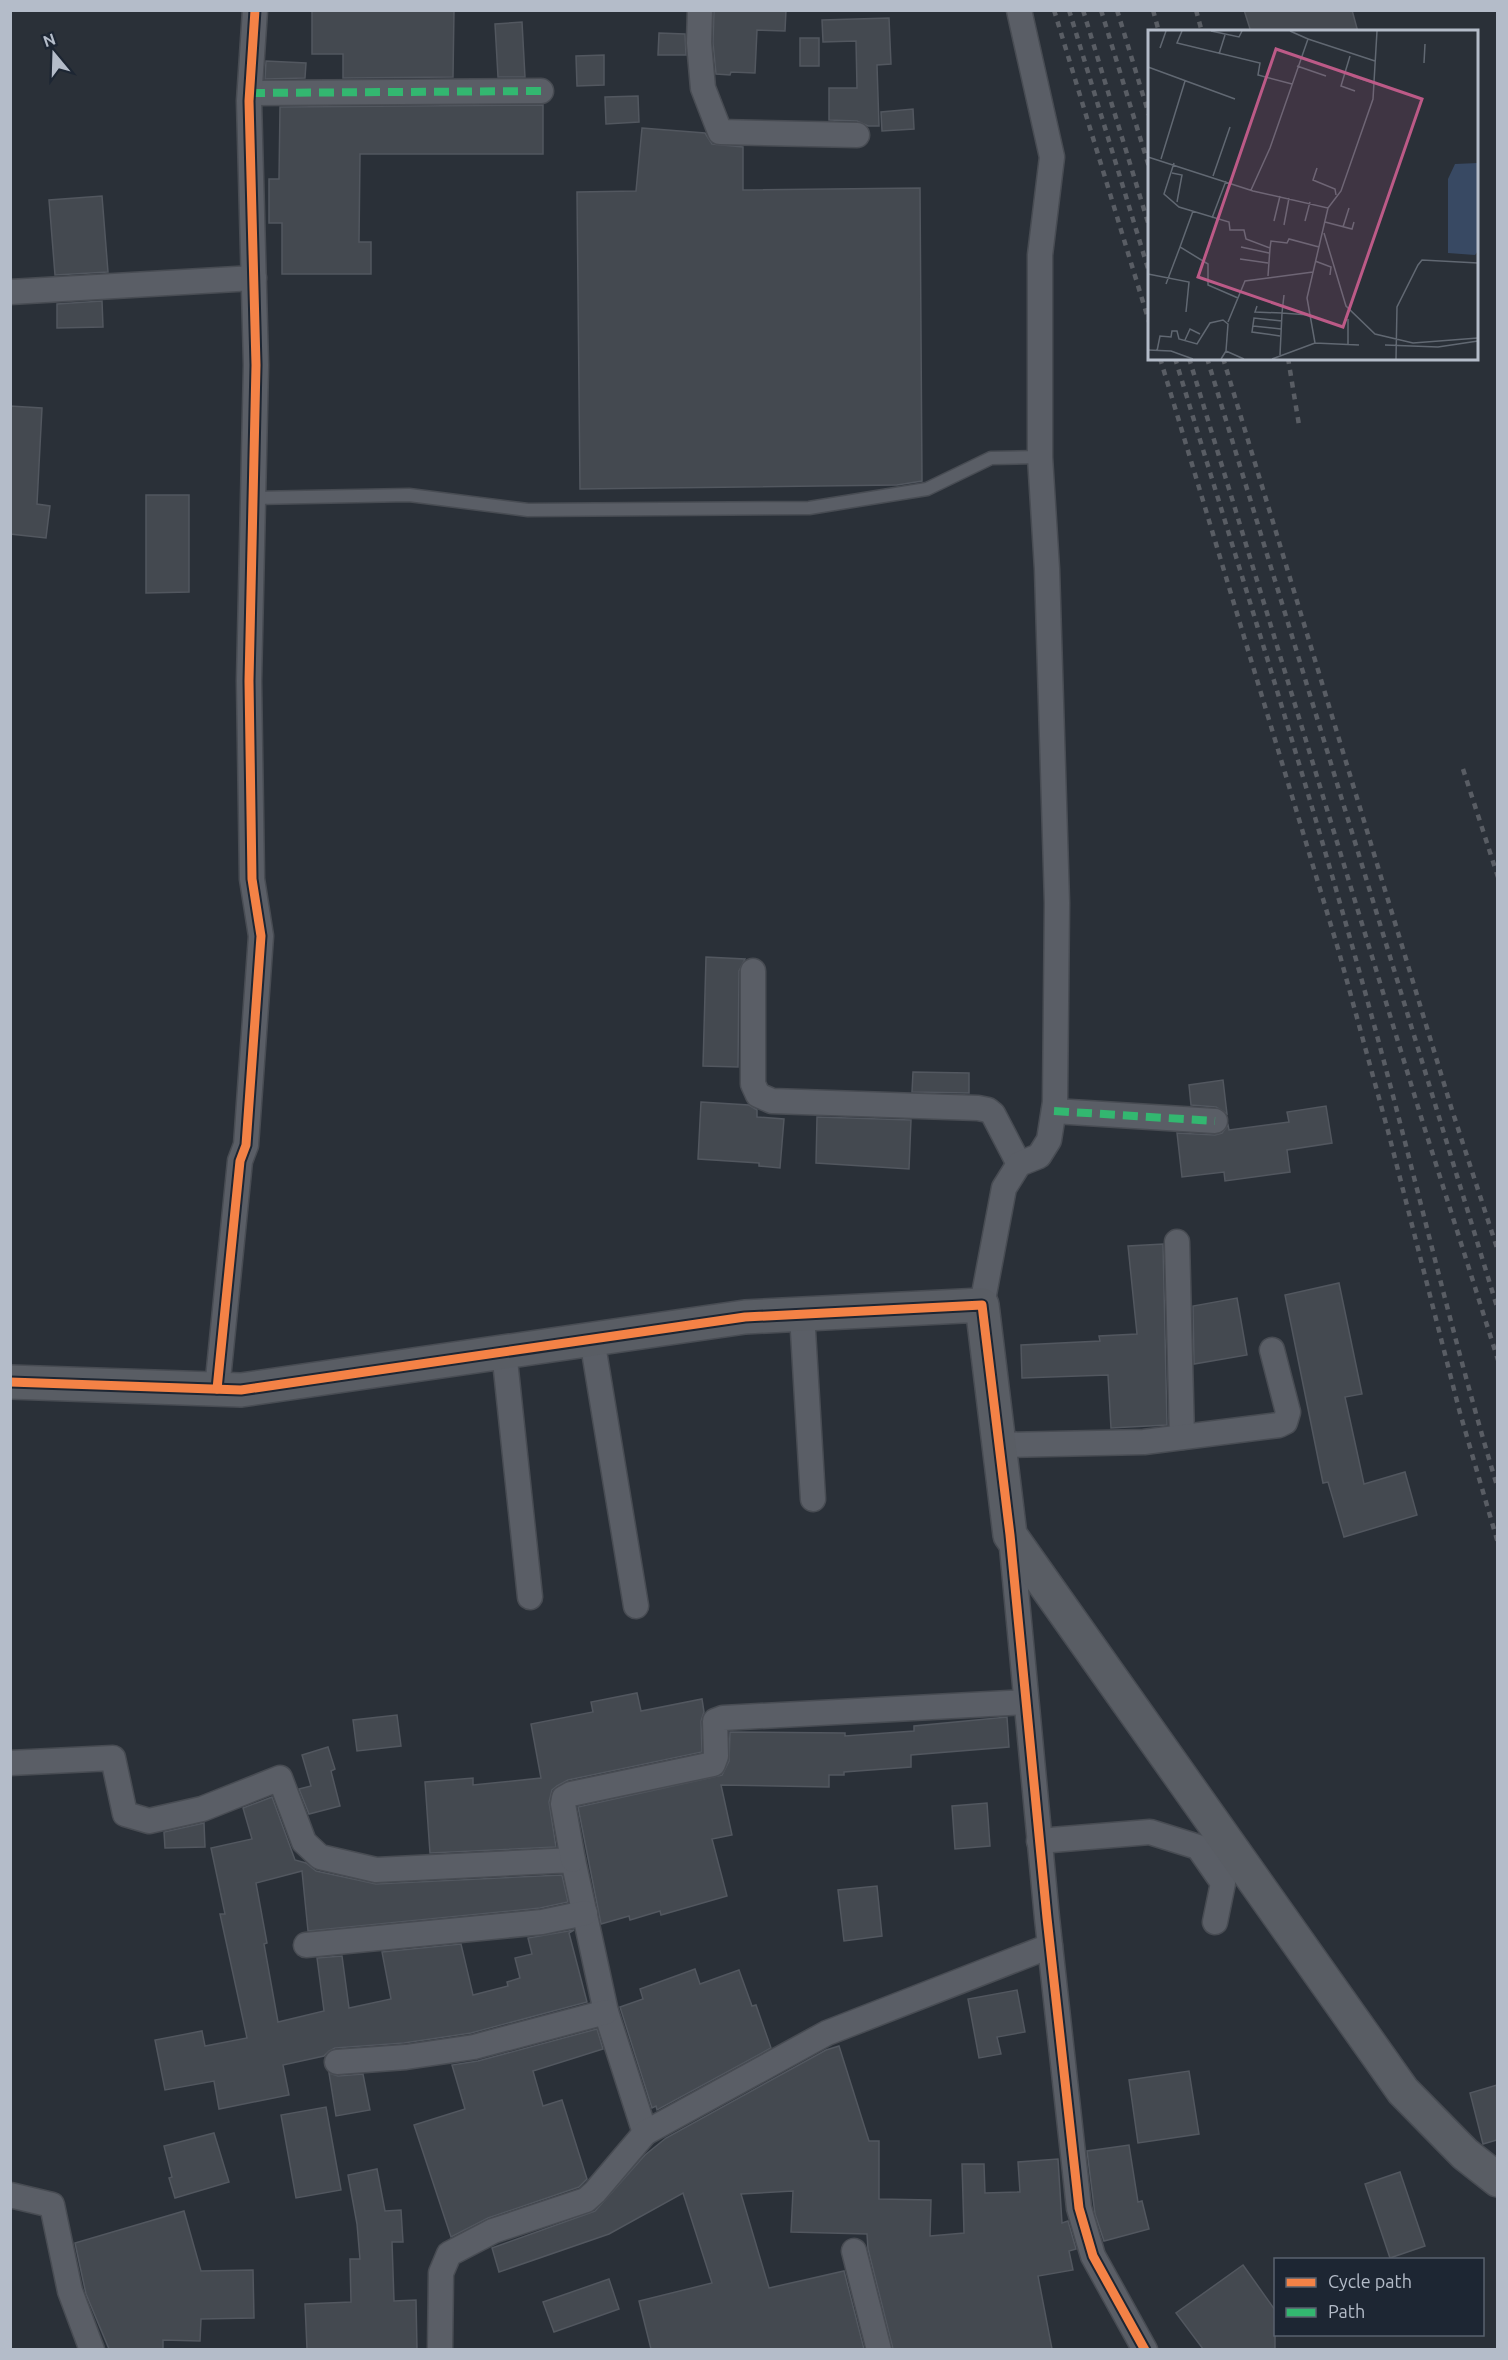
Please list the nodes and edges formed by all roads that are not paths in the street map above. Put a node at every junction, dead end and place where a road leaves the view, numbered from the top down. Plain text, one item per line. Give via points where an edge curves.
1 (255, 10) edge
2 (700, 10) edge
3 (1019, 10) edge
4 (541, 90) dead end
5 (250, 93) junction
6 (857, 135) dead end
7 (254, 278) junction
8 (10, 292) edge
9 (1040, 457) junction
10 (253, 498) junction
11 (753, 971) dead end
12 (1054, 1111) junction
13 (1215, 1121) dead end
14 (1019, 1164) junction
15 (1177, 1242) dead end
16 (982, 1305) junction
17 (802, 1314) junction
18 (591, 1339) junction
19 (1272, 1350) dead end
20 (504, 1352) junction
21 (10, 1382) edge
22 (217, 1389) junction
23 (1182, 1437) junction
24 (999, 1445) junction
25 (813, 1499) dead end
26 (1011, 1535) junction
27 (530, 1597) dead end
28 (636, 1606) dead end
29 (1026, 1702) junction
30 (10, 1763) edge
31 (1039, 1841) junction
32 (573, 1860) junction
33 (585, 1913) junction
34 (1215, 1922) dead end
35 (306, 1945) dead end
36 (1050, 1946) junction
37 (606, 2012) junction
38 (337, 2062) dead end
39 (645, 2133) junction
40 (1497, 2180) edge
41 (10, 2195) edge
42 (854, 2251) dead end
43 (92, 2349) edge
44 (440, 2349) edge
45 (879, 2349) edge
46 (1145, 2349) edge

1 - 5 street
2 - 6 street via 703,88 720,132
3 - 9 street via 1052,157 1040,255
4 - 5 street
5 - 7 street
7 - 8 street
7 - 10 street
9 - 10 lane via 991,458 927,489 809,508 528,510 409,495
9 - 12 street via 1057,903
10 - 22 street via 249,681 252,868 261,936 246,1145 240,1161
11 - 14 street via 753,1084 758,1095 772,1101 988,1110
12 - 13 street
12 - 14 street via 1049,1140 1039,1156
14 - 16 street via 1004,1188
15 - 23 street
16 - 17 street
16 - 24 street
17 - 18 street via 745,1317
17 - 25 street
18 - 20 street
18 - 28 street
19 - 23 street via 1288,1412 1285,1422
20 - 22 street via 241,1390
20 - 27 street
21 - 22 street
23 - 24 street via 1144,1442
24 - 26 street
26 - 29 street
26 - 40 street via 1403,2091 1465,2154
29 - 31 street
29 - 32 street via 723,1718 715,1721 716,1756 712,1764 564,1798
30 - 32 street via 113,1758 125,1814 149,1821 202,1809 280,1778 304,1842 320,1857 376,1870
31 - 34 street via 1150,1832 1198,1847 1223,1883
31 - 36 street
32 - 33 street
33 - 35 street via 542,1922
33 - 37 street
36 - 39 street via 827,2033
36 - 46 street via 1078,2208 1093,2256
37 - 38 street via 474,2046 406,2057
37 - 39 street
39 - 44 street via 586,2200 493,2231 448,2254 441,2273
41 - 43 street via 52,2205 70,2291
42 - 45 street

